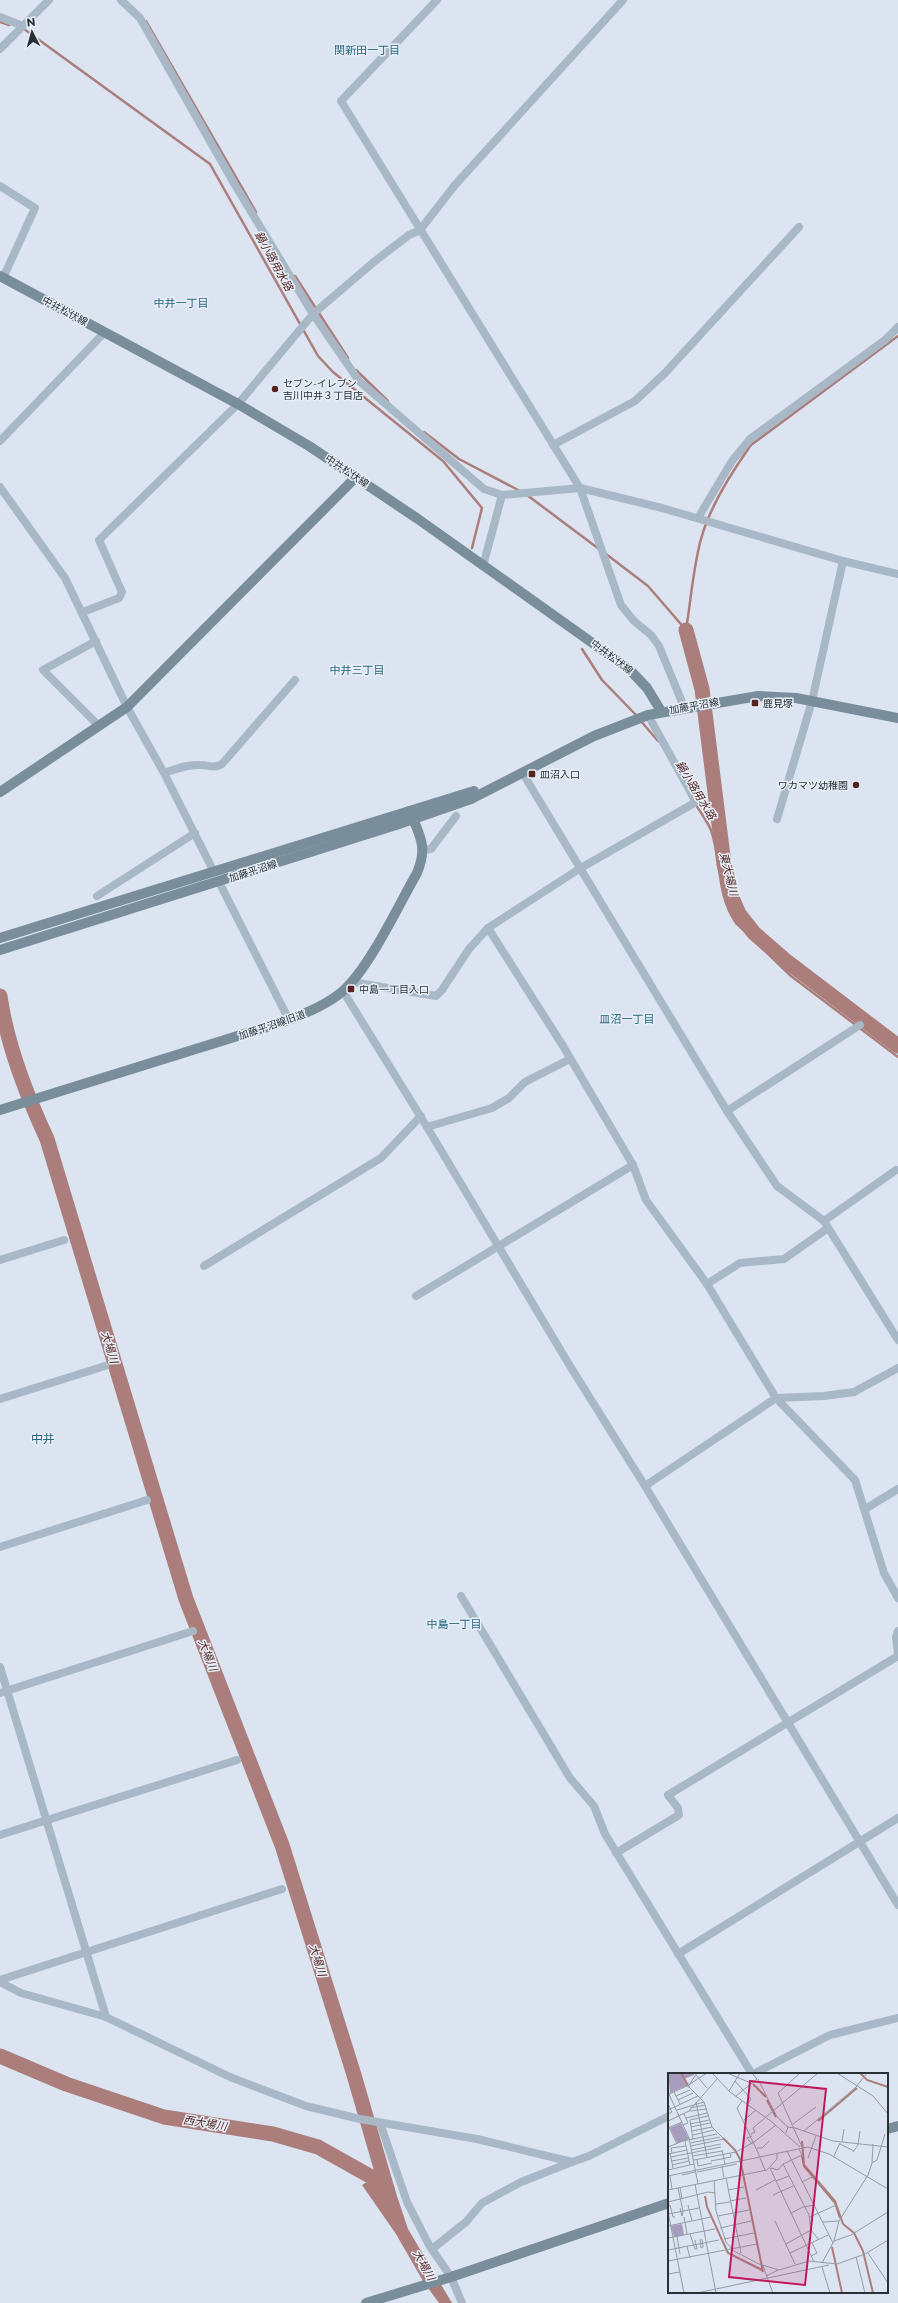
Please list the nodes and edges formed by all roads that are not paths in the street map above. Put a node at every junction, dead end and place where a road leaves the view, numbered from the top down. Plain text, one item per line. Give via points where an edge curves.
1 (49, 0) edge
2 (121, 0) edge
3 (437, 0) edge
4 (623, 0) edge
5 (0, 17) edge
6 (23, 26) junction
7 (0, 49) edge
8 (0, 186) edge
9 (799, 227) dead end
10 (420, 230) junction
11 (1, 277) edge
12 (313, 314) junction
13 (898, 327) edge
14 (105, 332) junction
15 (238, 404) junction
16 (0, 441) edge
17 (553, 445) junction
18 (356, 477) junction
19 (0, 487) edge
20 (580, 488) junction
21 (502, 495) junction
22 (698, 518) junction
23 (843, 561) junction
24 (483, 566) junction
25 (898, 574) edge
26 (83, 612) junction
27 (96, 641) junction
28 (295, 680) dead end
29 (812, 701) junction
30 (127, 707) junction
31 (684, 707) junction
32 (661, 711) junction
33 (648, 714) junction
34 (898, 718) edge
35 (99, 726) junction
36 (522, 772) junction
37 (164, 773) junction
38 (0, 792) edge
39 (412, 815) junction
40 (456, 816) dead end
41 (777, 819) dead end
42 (194, 833) junction
43 (423, 850) junction
44 (579, 869) junction
45 (214, 872) junction
46 (219, 882) junction
47 (97, 896) dead end
48 (488, 928) junction
49 (2, 938) edge
50 (4, 949) edge
51 (352, 982) junction
52 (342, 991) junction
53 (289, 1020) junction
54 (860, 1025) dead end
55 (570, 1059) junction
56 (0, 1110) edge
57 (727, 1111) junction
58 (421, 1116) junction
59 (427, 1127) junction
60 (633, 1166) junction
61 (896, 1170) dead end
62 (826, 1224) junction
63 (64, 1240) dead end
64 (500, 1247) junction
65 (0, 1260) edge
66 (204, 1266) dead end
67 (707, 1284) junction
68 (416, 1296) dead end
69 (898, 1340) edge
70 (105, 1366) dead end
71 (898, 1368) edge
72 (776, 1398) junction
73 (0, 1399) edge
74 (645, 1486) junction
75 (898, 1489) edge
76 (147, 1500) dead end
77 (865, 1509) junction
78 (0, 1547) edge
79 (461, 1596) dead end
80 (898, 1598) edge
81 (193, 1631) dead end
82 (898, 1631) edge
83 (898, 1655) edge
84 (0, 1668) edge
85 (4, 1692) edge
86 (787, 1722) junction
87 (237, 1760) dead end
88 (898, 1818) edge
89 (46, 1821) junction
90 (0, 1835) edge
91 (860, 1843) junction
92 (616, 1854) junction
93 (282, 1889) dead end
94 (898, 1905) edge
95 (86, 1952) junction
96 (678, 1954) junction
97 (0, 1981) edge
98 (106, 2017) junction
99 (898, 2018) edge
100 (752, 2073) edge
101 (755, 2073) edge
102 (668, 2116) edge
103 (380, 2123) junction
104 (898, 2126) edge
105 (888, 2130) edge
106 (572, 2162) junction
107 (668, 2203) edge
108 (432, 2249) junction
109 (448, 2278) junction
110 (366, 2303) edge
111 (462, 2303) edge

1 - 6 street
2 - 12 street via 140,18 235,185
3 - 10 street via 341,101
4 - 10 street via 455,185
5 - 6 street
6 - 7 street
8 - 11 street via 35,208
9 - 17 street via 636,402
10 - 12 street via 409,235 375,261
10 - 17 street
11 - 14 main road, 中井松伏線
12 - 15 street
12 - 21 street via 359,381 484,489
13 - 22 street via 885,340 750,440 732,461
14 - 15 main road, 中井松伏線
14 - 16 street
15 - 18 main road, 中井松伏線
15 - 26 street via 99,540 122,592 119,598
17 - 20 street
18 - 24 main road, 中井松伏線
18 - 30 main road
19 - 26 street via 64,578
20 - 21 street
20 - 22 street
20 - 31 street via 613,589 621,605 659,646
21 - 24 street
22 - 23 street
23 - 25 street
23 - 29 street
24 - 32 main road, 中井松伏線 via 629,669 647,688
26 - 27 street
27 - 30 street
27 - 35 street via 43,670
28 - 37 street via 222,764 211,768 202,764 189,765
29 - 31 main road, 加藤平沼線 via 758,696
29 - 34 main road, 加藤平沼線
29 - 41 street
30 - 35 main road
30 - 37 street
31 - 32 main road, 加藤平沼線
32 - 33 main road, 加藤平沼線
33 - 36 main road, 加藤平沼線 via 594,736
33 - 44 street via 696,802
35 - 38 main road
36 - 39 main road, 加藤平沼線 via 471,799
36 - 44 street
37 - 42 street
39 - 43 main road
39 - 45 main road, 加藤平沼線
39 - 46 main road, 加藤平沼線
40 - 43 street via 431,849
42 - 45 street
42 - 47 street
43 - 51 main road, 加藤平沼線旧道 via 417,873
44 - 48 street
44 - 57 street
45 - 49 main road, 加藤平沼線
46 - 50 main road, 加藤平沼線
46 - 53 street
48 - 51 street via 436,996
48 - 55 street
51 - 52 main road, 加藤平沼線旧道
52 - 53 main road, 加藤平沼線旧道 via 319,1007
52 - 58 street
53 - 56 main road, 加藤平沼線旧道
54 - 57 street
55 - 59 street via 525,1082 509,1098 492,1108
55 - 60 street
57 - 62 street via 777,1186
58 - 59 street
58 - 66 street via 381,1158
59 - 64 street
60 - 64 street
60 - 67 street via 646,1200
61 - 62 street
62 - 67 street via 784,1259 740,1263
62 - 69 street
63 - 65 street
64 - 68 street
64 - 74 street
67 - 72 street
70 - 73 street
71 - 72 street via 854,1392
72 - 74 street
72 - 77 street via 855,1480
74 - 86 street
75 - 77 street
76 - 78 street
77 - 80 street via 884,1573
79 - 92 street via 570,1778 594,1806
81 - 85 street
82 - 83 street
83 - 86 street
84 - 85 street
85 - 89 street
86 - 91 street
86 - 92 street via 668,1795 678,1808 679,1815
87 - 89 street
88 - 91 street
89 - 90 street
89 - 95 street
91 - 94 street
91 - 96 street
92 - 96 street
93 - 95 street
95 - 97 street
95 - 98 street
96 - 100 street
97 - 98 street via 21,1993
98 - 103 street via 230,2077 306,2106
99 - 101 street via 830,2035
102 - 106 street
103 - 106 street via 477,2139
103 - 108 street via 407,2202
104 - 105 main road
106 - 108 street via 520,2182 482,2203 466,2222
107 - 109 main road
108 - 109 street
109 - 110 main road
109 - 111 street

